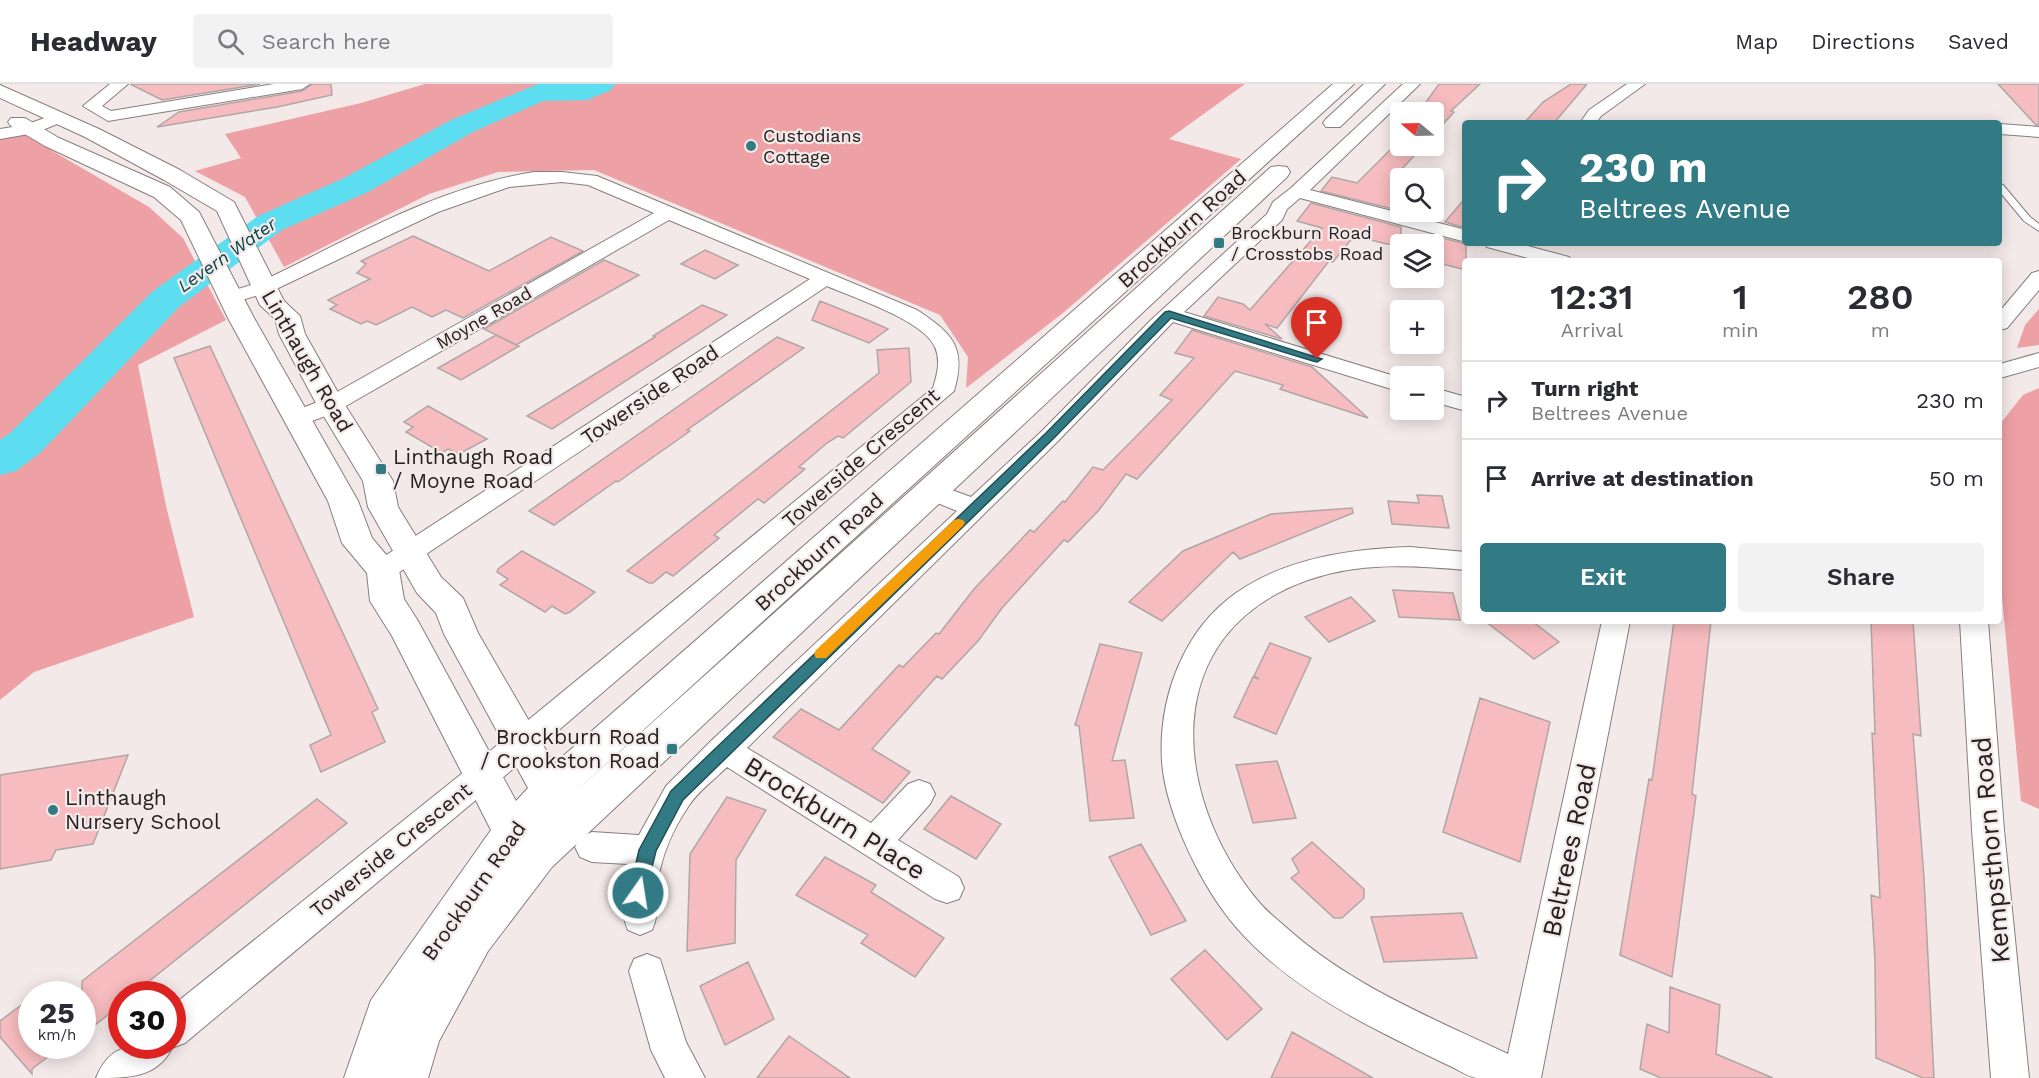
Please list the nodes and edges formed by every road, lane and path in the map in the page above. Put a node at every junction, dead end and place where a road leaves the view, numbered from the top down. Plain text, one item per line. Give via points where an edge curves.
1 (120, 84) edge
2 (302, 84) edge
3 (1344, 84) edge
4 (1375, 84) edge
5 (1412, 84) edge
6 (1636, 84) edge
7 (0, 91) edge
8 (0, 109) edge
9 (56, 119) junction
10 (1590, 120) edge
11 (29, 129) junction
12 (2002, 129) edge
13 (0, 134) edge
14 (2038, 134) edge
15 (2002, 189) edge
16 (1297, 192) junction
17 (669, 212) junction
18 (2039, 228) edge
19 (1193, 235) junction
20 (1462, 235) edge
21 (1506, 246) edge
22 (1551, 258) edge
23 (2039, 277) edge
24 (826, 278) junction
25 (261, 279) junction
26 (232, 297) junction
27 (1169, 314) junction
28 (2002, 322) edge
29 (2039, 360) edge
30 (2002, 369) edge
31 (1390, 382) edge
32 (1444, 398) edge
33 (1462, 403) edge
34 (331, 405) junction
35 (297, 418) junction
36 (932, 491) junction
37 (974, 508) junction
38 (412, 553) junction
39 (1462, 560) edge
40 (382, 570) junction
41 (1615, 624) edge
42 (1974, 624) edge
43 (521, 744) junction
44 (723, 749) junction
45 (483, 775) junction
46 (549, 792) junction
47 (919, 794) dead end
48 (584, 833) junction
49 (525, 843) junction
50 (874, 843) junction
51 (648, 850) junction
52 (947, 888) dead end
53 (640, 919) dead end
54 (646, 971) dead end
55 (186, 1019) edge
56 (138, 1059) edge
57 (115, 1078) edge
58 (367, 1078) edge
59 (405, 1078) edge
60 (686, 1078) edge
61 (1517, 1078) edge
62 (1522, 1078) edge
63 (2010, 1078) edge

1 - 2 street via 91,106 108,116
3 - 19 street, Brockburn Road
4 - 19 street, Brockburn Road
5 - 16 street
6 - 10 street
7 - 9 street, Linthaugh Road
8 - 11 street, Linthaugh Road
9 - 11 street
9 - 25 street, Linthaugh Road via 92,133 226,207
11 - 13 street
11 - 26 street, Linthaugh Road via 162,192 191,217
12 - 14 street
15 - 18 lane
16 - 20 street
16 - 27 street
17 - 24 street, Towerside Crescent
17 - 25 street, Towerside Crescent via 591,180 571,176 518,179 451,198
17 - 34 street, Moyne Road
19 - 36 street, Brockburn Road
19 - 46 street, Brockburn Road
21 - 22 street
23 - 28 street
24 - 38 street, Towerside Road
24 - 43 street, Towerside Crescent via 910,314 939,334 947,349 950,371 943,391
25 - 26 street, Towerside Crescent
25 - 34 street, Linthaugh Road via 273,305 287,316 292,334
26 - 35 street, Linthaugh Road
27 - 31 street
27 - 37 street
29 - 30 street
32 - 33 street
34 - 35 street, Moyne Road
34 - 38 street, Linthaugh Road via 378,481 383,507
35 - 40 street, Linthaugh Road via 343,501 358,543
36 - 37 street
36 - 48 street, Brockburn Road
37 - 44 street
38 - 40 street, Towerside Road
38 - 43 street, Linthaugh Road via 429,585 451,608 461,634
39 - 61 street via 1380,556 1330,564 1287,577 1246,600 1216,629 1191,669 1180,720 1178,764 1188,805 1210,857 1247,914 1279,944 1303,966 1368,1006
40 - 45 street via 387,601
41 - 62 street, Beltrees Road
42 - 63 street, Kempsthorn Road
43 - 45 street, Towerside Crescent
43 - 46 street, Linthaugh Road
44 - 50 street, Brockburn Place
44 - 51 street via 677,796
45 - 49 street
45 - 55 street, Towerside Crescent
46 - 48 street, Linthaugh Road
46 - 49 street, Brockburn Road
47 - 50 street
48 - 49 street, Brockburn Road
48 - 51 street
49 - 58 street, Brockburn Road via 387,1016
49 - 59 street, Brockburn Road via 418,1033
50 - 52 street, Brockburn Place
51 - 53 street via 638,893
54 - 60 street via 670,1050
56 - 57 street

